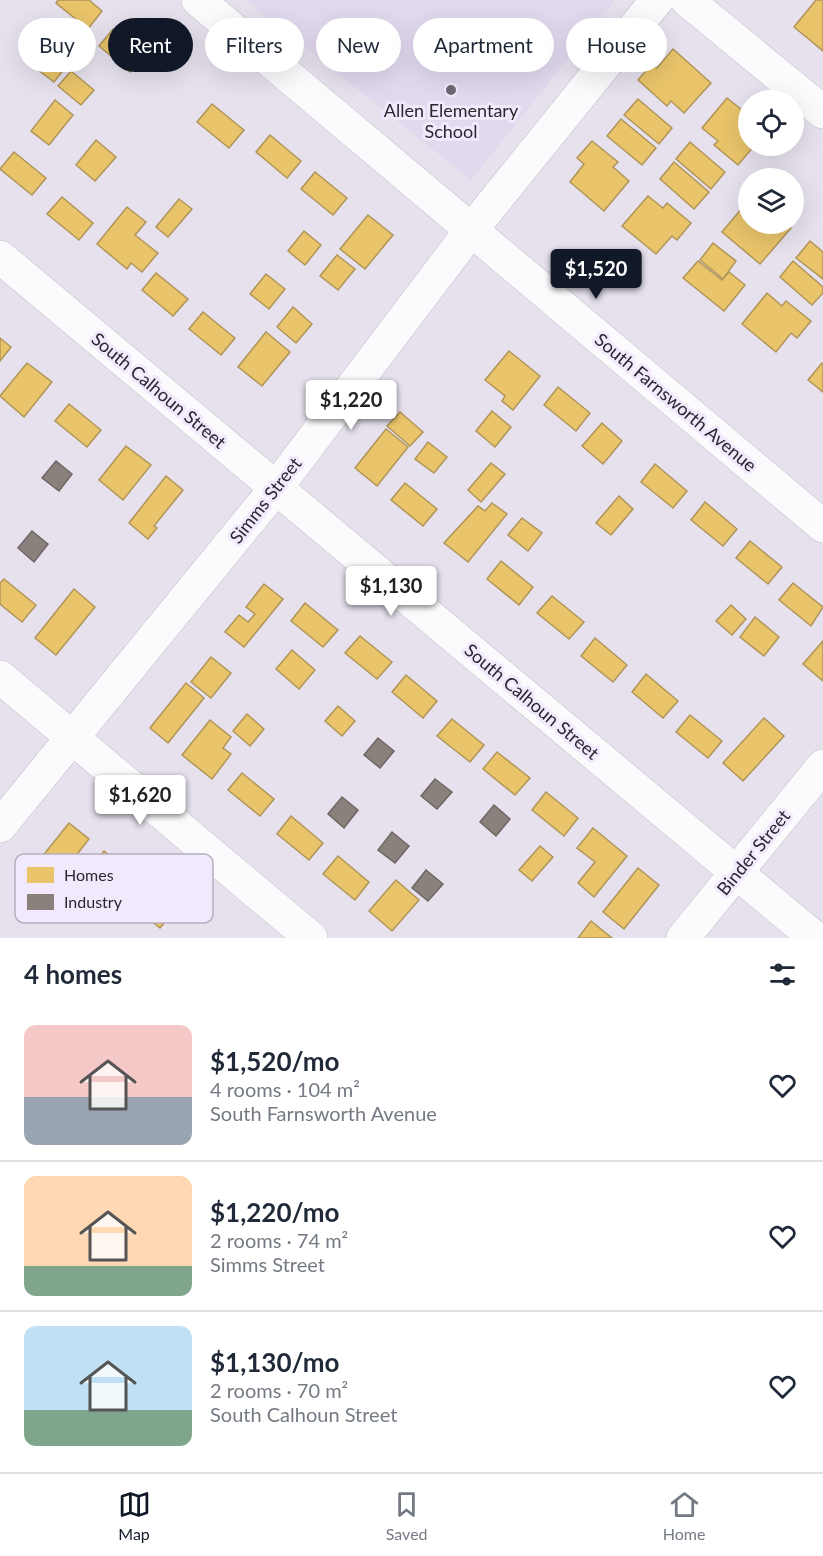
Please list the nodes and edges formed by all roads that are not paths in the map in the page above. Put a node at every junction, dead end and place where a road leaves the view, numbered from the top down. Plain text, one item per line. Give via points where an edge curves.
1 (198, 0) edge
2 (657, 0) edge
3 (687, 0) edge
4 (823, 112) edge
5 (472, 229) junction
6 (0, 257) edge
7 (276, 488) junction
8 (823, 526) edge
9 (0, 677) edge
10 (73, 736) junction
11 (823, 766) edge
12 (0, 826) edge
13 (212, 854) edge
14 (213, 855) edge
15 (736, 873) junction
16 (311, 938) edge
17 (683, 938) edge
18 (815, 938) edge

1 - 5 street, South Farnsworth Avenue
2 - 5 street, Simms Street
3 - 4 street
5 - 7 street, Simms Street
5 - 8 street, South Farnsworth Avenue
6 - 7 street, South Calhoun Street
7 - 10 street, Simms Street
7 - 15 street, South Calhoun Street
9 - 10 street
10 - 12 street, Simms Street
10 - 13 street
11 - 15 street, Binder Street
14 - 16 street
15 - 17 street, Binder Street
15 - 18 street, South Calhoun Street

